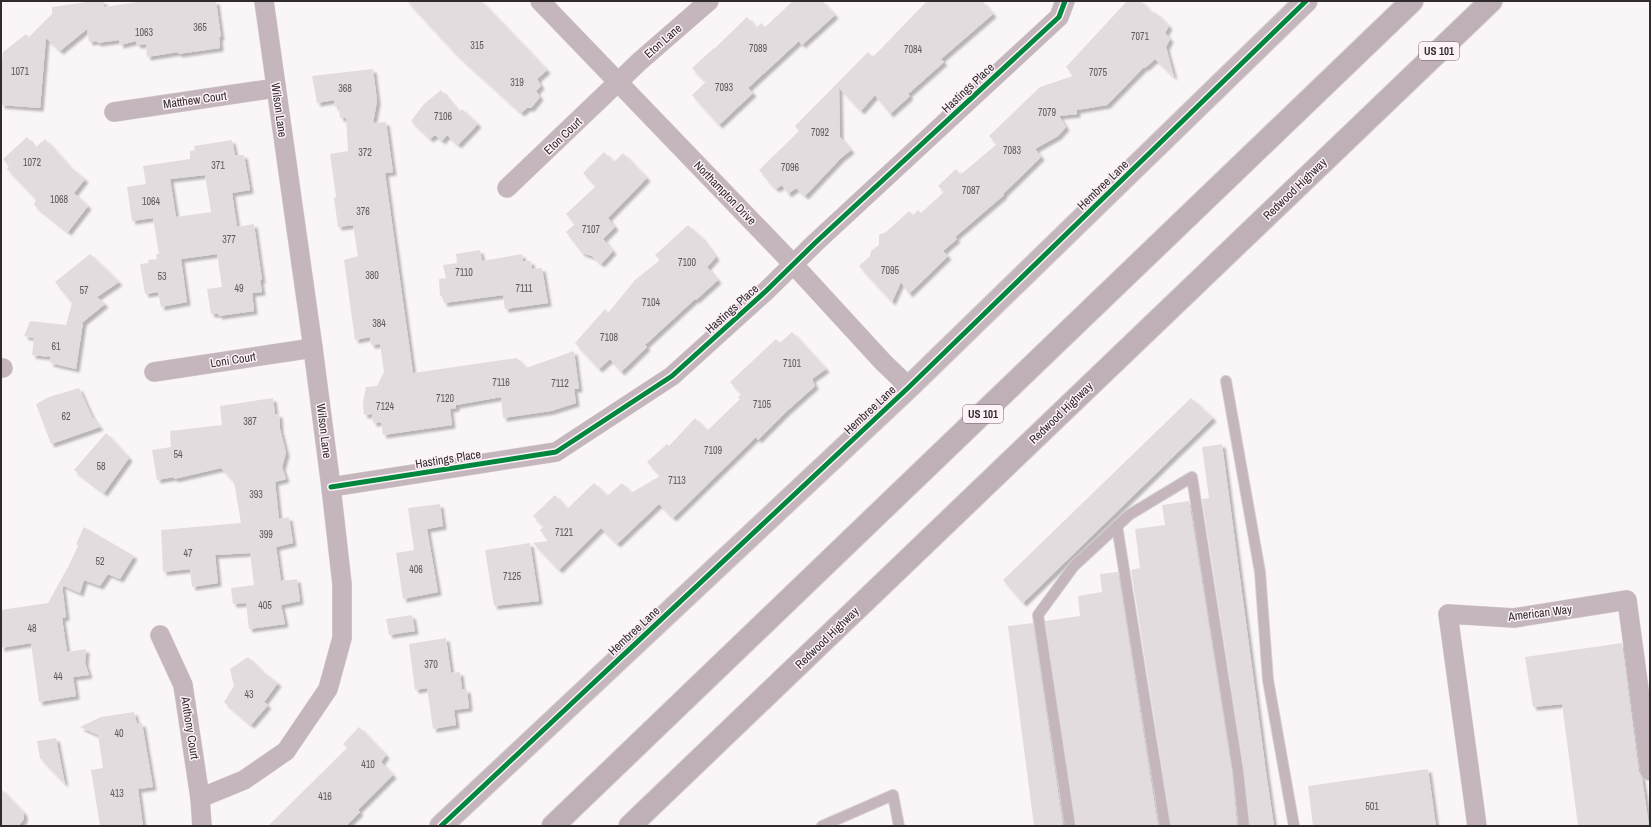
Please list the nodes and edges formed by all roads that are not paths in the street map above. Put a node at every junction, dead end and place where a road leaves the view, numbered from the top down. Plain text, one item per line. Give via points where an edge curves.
1 (264, 1) edge
2 (540, 1) edge
3 (709, 1) edge
4 (1065, 1) edge
5 (1306, 1) edge
6 (1412, 1) edge
7 (1491, 1) edge
8 (618, 83) junction
9 (276, 88) junction
10 (114, 112) dead end
11 (507, 188) dead end
12 (793, 264) junction
13 (313, 348) junction
14 (154, 372) dead end
15 (1226, 381) dead end
16 (909, 387) junction
17 (331, 487) junction
18 (1117, 526) junction
19 (160, 635) dead end
20 (1650, 771) edge
21 (200, 798) junction
22 (202, 826) edge
23 (441, 826) edge
24 (553, 826) edge
25 (630, 826) edge
26 (822, 826) edge
27 (899, 826) edge
28 (1070, 826) edge
29 (1165, 826) edge
30 (1244, 826) edge
31 (1294, 826) edge
32 (1477, 826) edge

1 - 9 street, Wilson Lane
2 - 8 street, Northampton Drive
3 - 8 street, Eton Lane
4 - 12 street, Hastings Place via 1059,17
5 - 16 street, Hembree Lane
6 - 24 highway, US 101
7 - 25 highway, Redwood Highway / US 101
8 - 11 street, Eton Court
8 - 12 street, Northampton Drive
9 - 10 street, Matthew Court
9 - 13 street, Wilson Lane
12 - 16 street, Northampton Drive
12 - 17 street, Hastings Place via 672,376 556,452
13 - 14 street, Loni Court
13 - 17 street, Wilson Lane
15 - 31 lane via 1260,572 1268,680
16 - 23 street, Hembree Lane
17 - 21 street, Wilson Lane via 342,584 342,638 328,689 286,751 244,780
18 - 28 lane via 1074,566 1038,615
18 - 29 lane
18 - 30 lane via 1129,515 1192,477 1238,771
19 - 21 street, Anthony Court via 183,685
20 - 32 street, American Way via 1626,600 1514,618 1448,614
21 - 22 street, Anthony Court
26 - 27 lane via 893,795

